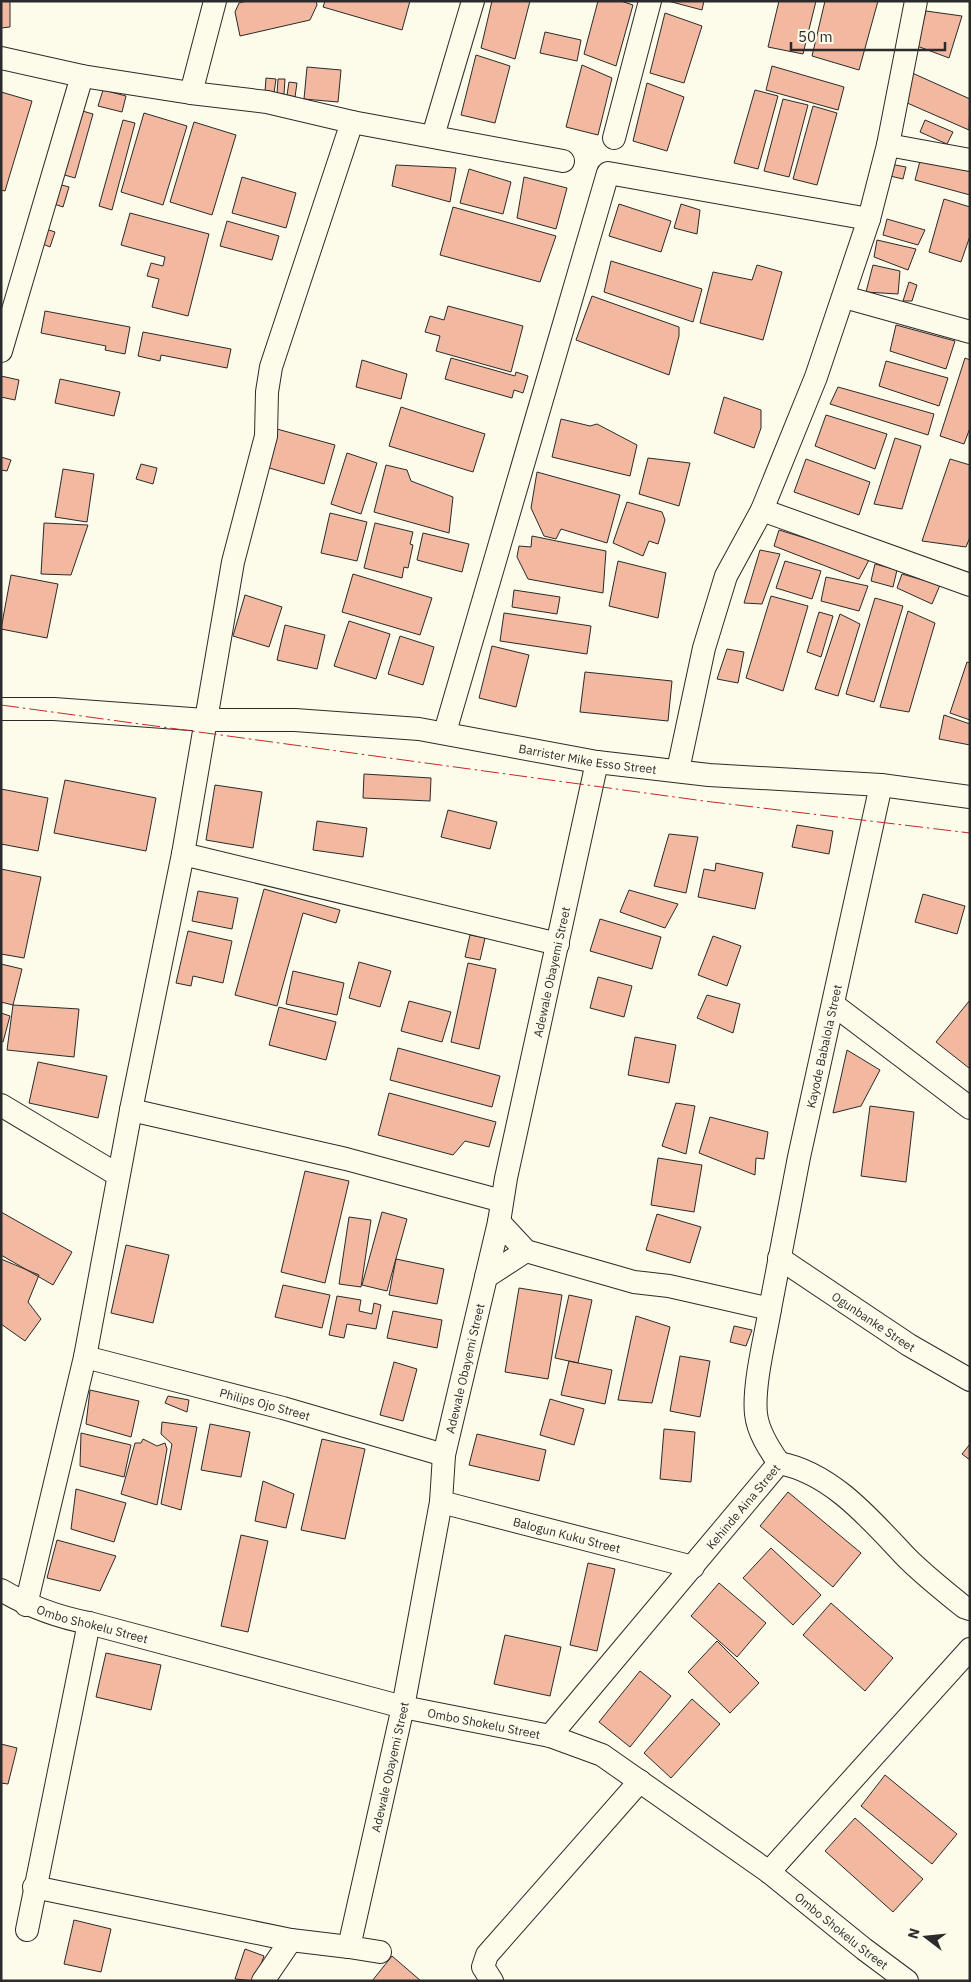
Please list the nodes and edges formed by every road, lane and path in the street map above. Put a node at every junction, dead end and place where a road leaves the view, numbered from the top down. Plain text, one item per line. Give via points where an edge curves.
1 (214, 1) edge
2 (473, 1) edge
3 (650, 1) edge
4 (916, 1) edge
5 (1, 58) edge
6 (82, 76) junction
7 (191, 94) junction
8 (352, 122) junction
9 (433, 136) junction
10 (614, 138) dead end
11 (888, 145) junction
12 (968, 156) edge
13 (562, 161) dead end
14 (869, 219) junction
15 (844, 297) junction
16 (970, 332) edge
17 (1, 351) edge
18 (762, 510) junction
19 (970, 585) edge
20 (1, 709) edge
21 (205, 720) junction
22 (445, 732) junction
23 (597, 762) junction
24 (678, 770) junction
25 (881, 785) junction
26 (970, 797) edge
27 (183, 854) junction
28 (558, 944) junction
29 (834, 1005) junction
30 (1, 1104) edge
31 (970, 1108) edge
32 (130, 1110) junction
33 (118, 1175) junction
34 (500, 1212) junction
35 (526, 1251) junction
36 (779, 1258) junction
37 (486, 1277) junction
38 (770, 1309) junction
39 (84, 1357) junction
40 (970, 1380) edge
41 (444, 1455) junction
42 (779, 1463) junction
43 (440, 1502) junction
44 (692, 1567) junction
45 (1, 1590) edge
46 (26, 1605) junction
47 (970, 1609) edge
48 (89, 1623) junction
49 (970, 1649) edge
50 (403, 1707) junction
51 (550, 1736) junction
52 (640, 1781) junction
53 (769, 1872) junction
54 (34, 1887) junction
55 (27, 1930) dead end
56 (291, 1940) junction
57 (349, 1947) junction
58 (380, 1952) dead end
59 (264, 1981) edge
60 (492, 1981) edge
61 (907, 1981) edge

1 - 7 street
2 - 9 street
3 - 10 street
4 - 11 street
5 - 6 street
6 - 7 street
6 - 17 street
7 - 8 street via 268,102
8 - 9 street
8 - 21 street via 271,367 266,436 233,562
9 - 13 street
11 - 12 street
11 - 14 street
14 - 15 street
14 - 22 street via 608,173
15 - 16 street
15 - 18 street via 816,377
18 - 19 street
18 - 24 street via 726,576 704,648
20 - 21 street, Barrister Mike Esso Street via 54,708
21 - 22 street, Barrister Mike Esso Street via 296,720
21 - 27 street
22 - 23 street, Barrister Mike Esso Street
23 - 24 street, Barrister Mike Esso Street
23 - 28 street, Adewale Obayemi Street
24 - 25 street, Barrister Mike Esso Street
25 - 26 street, Barrister Mike Esso Street
25 - 29 street, Kayode Babalola Street
27 - 28 street
27 - 32 street
28 - 34 street, Adewale Obayemi Street
29 - 31 street
29 - 36 street, Kayode Babalola Street
30 - 33 street
32 - 33 street
32 - 34 street via 346,1159
33 - 39 street
34 - 35 street
34 - 37 street, Adewale Obayemi Street
35 - 37 street
35 - 38 street via 625,1280 669,1286
36 - 38 street, Kayode Babalola Street
36 - 40 street, Ogunbanke Street via 909,1345
37 - 41 street, Adewale Obayemi Street
38 - 42 street, Kayode Babalola Street via 756,1393 756,1414 769,1448
39 - 41 street, Philips Ojo Street via 283,1408
39 - 46 street
41 - 43 street, Adewale Obayemi Street
42 - 44 street, Kehinde Aina Street
42 - 47 street, Kehinde Aina Street via 795,1466 818,1478 856,1505 876,1522 907,1558
43 - 44 street, Balogun Kuku Street
43 - 50 street, Adewale Obayemi Street
44 - 51 street, Kehinde Aina Street
45 - 46 street, Ombo Shokelu Street
46 - 48 street, Ombo Shokelu Street via 58,1617
48 - 50 street, Ombo Shokelu Street
48 - 54 street
49 - 53 street
50 - 51 street, Ombo Shokelu Street
50 - 57 street, Adewale Obayemi Street
51 - 52 street, Ombo Shokelu Street via 602,1755
52 - 53 street, Ombo Shokelu Street
52 - 60 street via 487,1955 483,1967
53 - 61 street, Ombo Shokelu Street
54 - 55 street
54 - 56 street
56 - 57 street
56 - 59 street
57 - 58 street

